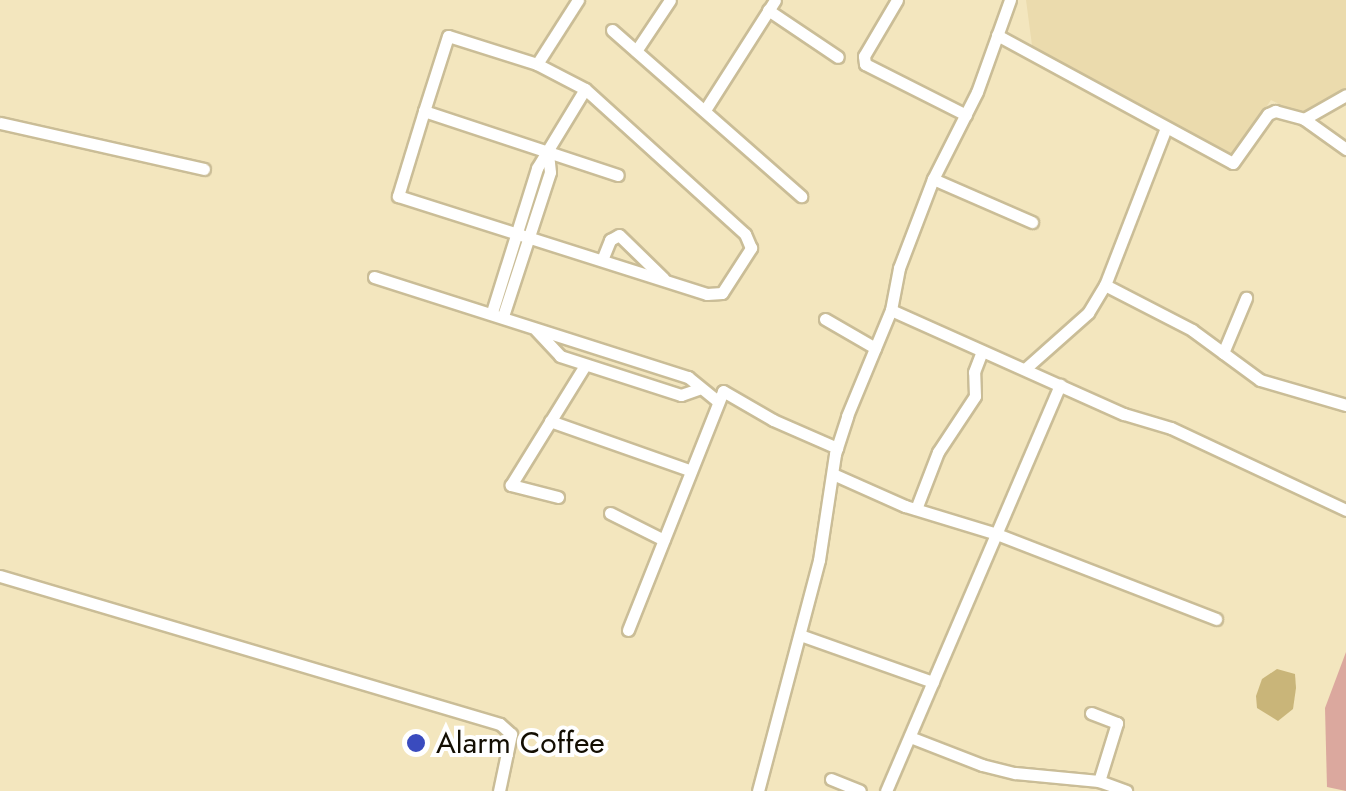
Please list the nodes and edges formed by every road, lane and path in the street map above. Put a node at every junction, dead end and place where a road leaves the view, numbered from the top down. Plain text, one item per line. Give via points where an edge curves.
1 (578, 0) edge
2 (670, 0) edge
3 (897, 0) edge
4 (1010, 0) edge
5 (772, 5) edge
6 (612, 30) dead end
7 (997, 35) junction
8 (636, 50) junction
9 (838, 57) dead end
10 (537, 64) junction
11 (585, 89) junction
12 (1346, 95) edge
13 (705, 110) junction
14 (424, 112) junction
15 (966, 115) junction
16 (1304, 119) junction
17 (0, 123) edge
18 (1166, 128) junction
19 (1346, 149) edge
20 (548, 154) junction
21 (204, 168) dead end
22 (618, 176) dead end
23 (933, 179) junction
24 (801, 196) dead end
25 (1032, 222) dead end
26 (522, 234) junction
27 (602, 260) junction
28 (374, 276) dead end
29 (666, 281) junction
30 (1105, 285) junction
31 (1246, 298) dead end
32 (891, 310) junction
33 (498, 314) junction
34 (825, 319) dead end
35 (533, 327) junction
36 (875, 348) junction
37 (982, 351) junction
38 (1223, 352) junction
39 (585, 365) junction
40 (1026, 368) junction
41 (1060, 385) junction
42 (698, 389) junction
43 (716, 400) junction
44 (1346, 405) edge
45 (550, 421) junction
46 (837, 448) junction
47 (689, 470) junction
48 (832, 474) junction
49 (558, 497) dead end
50 (916, 509) junction
51 (1346, 510) edge
52 (610, 513) dead end
53 (997, 534) junction
54 (664, 540) junction
55 (0, 576) edge
56 (1216, 620) dead end
57 (628, 630) dead end
58 (800, 635) junction
59 (933, 682) junction
60 (1090, 713) dead end
61 (910, 736) junction
62 (831, 779) dead end
63 (1099, 781) junction
64 (499, 791) edge
65 (758, 791) edge
66 (860, 791) edge
67 (886, 791) edge
68 (1126, 791) edge

1 - 10 street
2 - 8 street
3 - 15 street via 865,64
4 - 7 street
5 - 9 street
5 - 13 street
6 - 8 street
7 - 15 street
7 - 18 street
8 - 13 street
10 - 11 street
10 - 14 street via 448,36
11 - 20 street
11 - 29 street via 751,242 721,294
12 - 16 street
13 - 24 street
14 - 20 street
14 - 26 street via 398,196
15 - 23 street
16 - 18 street via 1268,114 1233,163
16 - 19 street
17 - 21 street
18 - 30 street
20 - 22 street
20 - 26 street via 537,168
23 - 25 street
23 - 32 street via 899,268
26 - 27 street
26 - 33 street
27 - 29 street
27 - 29 street via 610,240 620,235
28 - 33 street
30 - 38 street
30 - 40 street via 1088,313
31 - 38 street
32 - 36 street
32 - 37 street
33 - 35 street
34 - 36 street
35 - 39 street via 560,356
35 - 42 street via 688,378
36 - 46 street
37 - 40 street
37 - 50 street via 975,396 938,452
38 - 44 street via 1260,380
39 - 42 street via 681,395
39 - 45 street
40 - 41 street
41 - 51 street
41 - 53 street
42 - 43 street
43 - 46 street via 729,391 773,420
43 - 47 street
45 - 47 street
45 - 49 street via 511,485
46 - 48 street
47 - 54 street
48 - 50 street
48 - 58 street
50 - 53 street
52 - 54 street
53 - 56 street
53 - 59 street
54 - 57 street
55 - 64 street via 500,724 511,734
58 - 59 street
58 - 65 street
59 - 61 street
60 - 63 street via 1117,723
61 - 63 street via 1015,773
61 - 67 street
62 - 66 street
63 - 68 street

